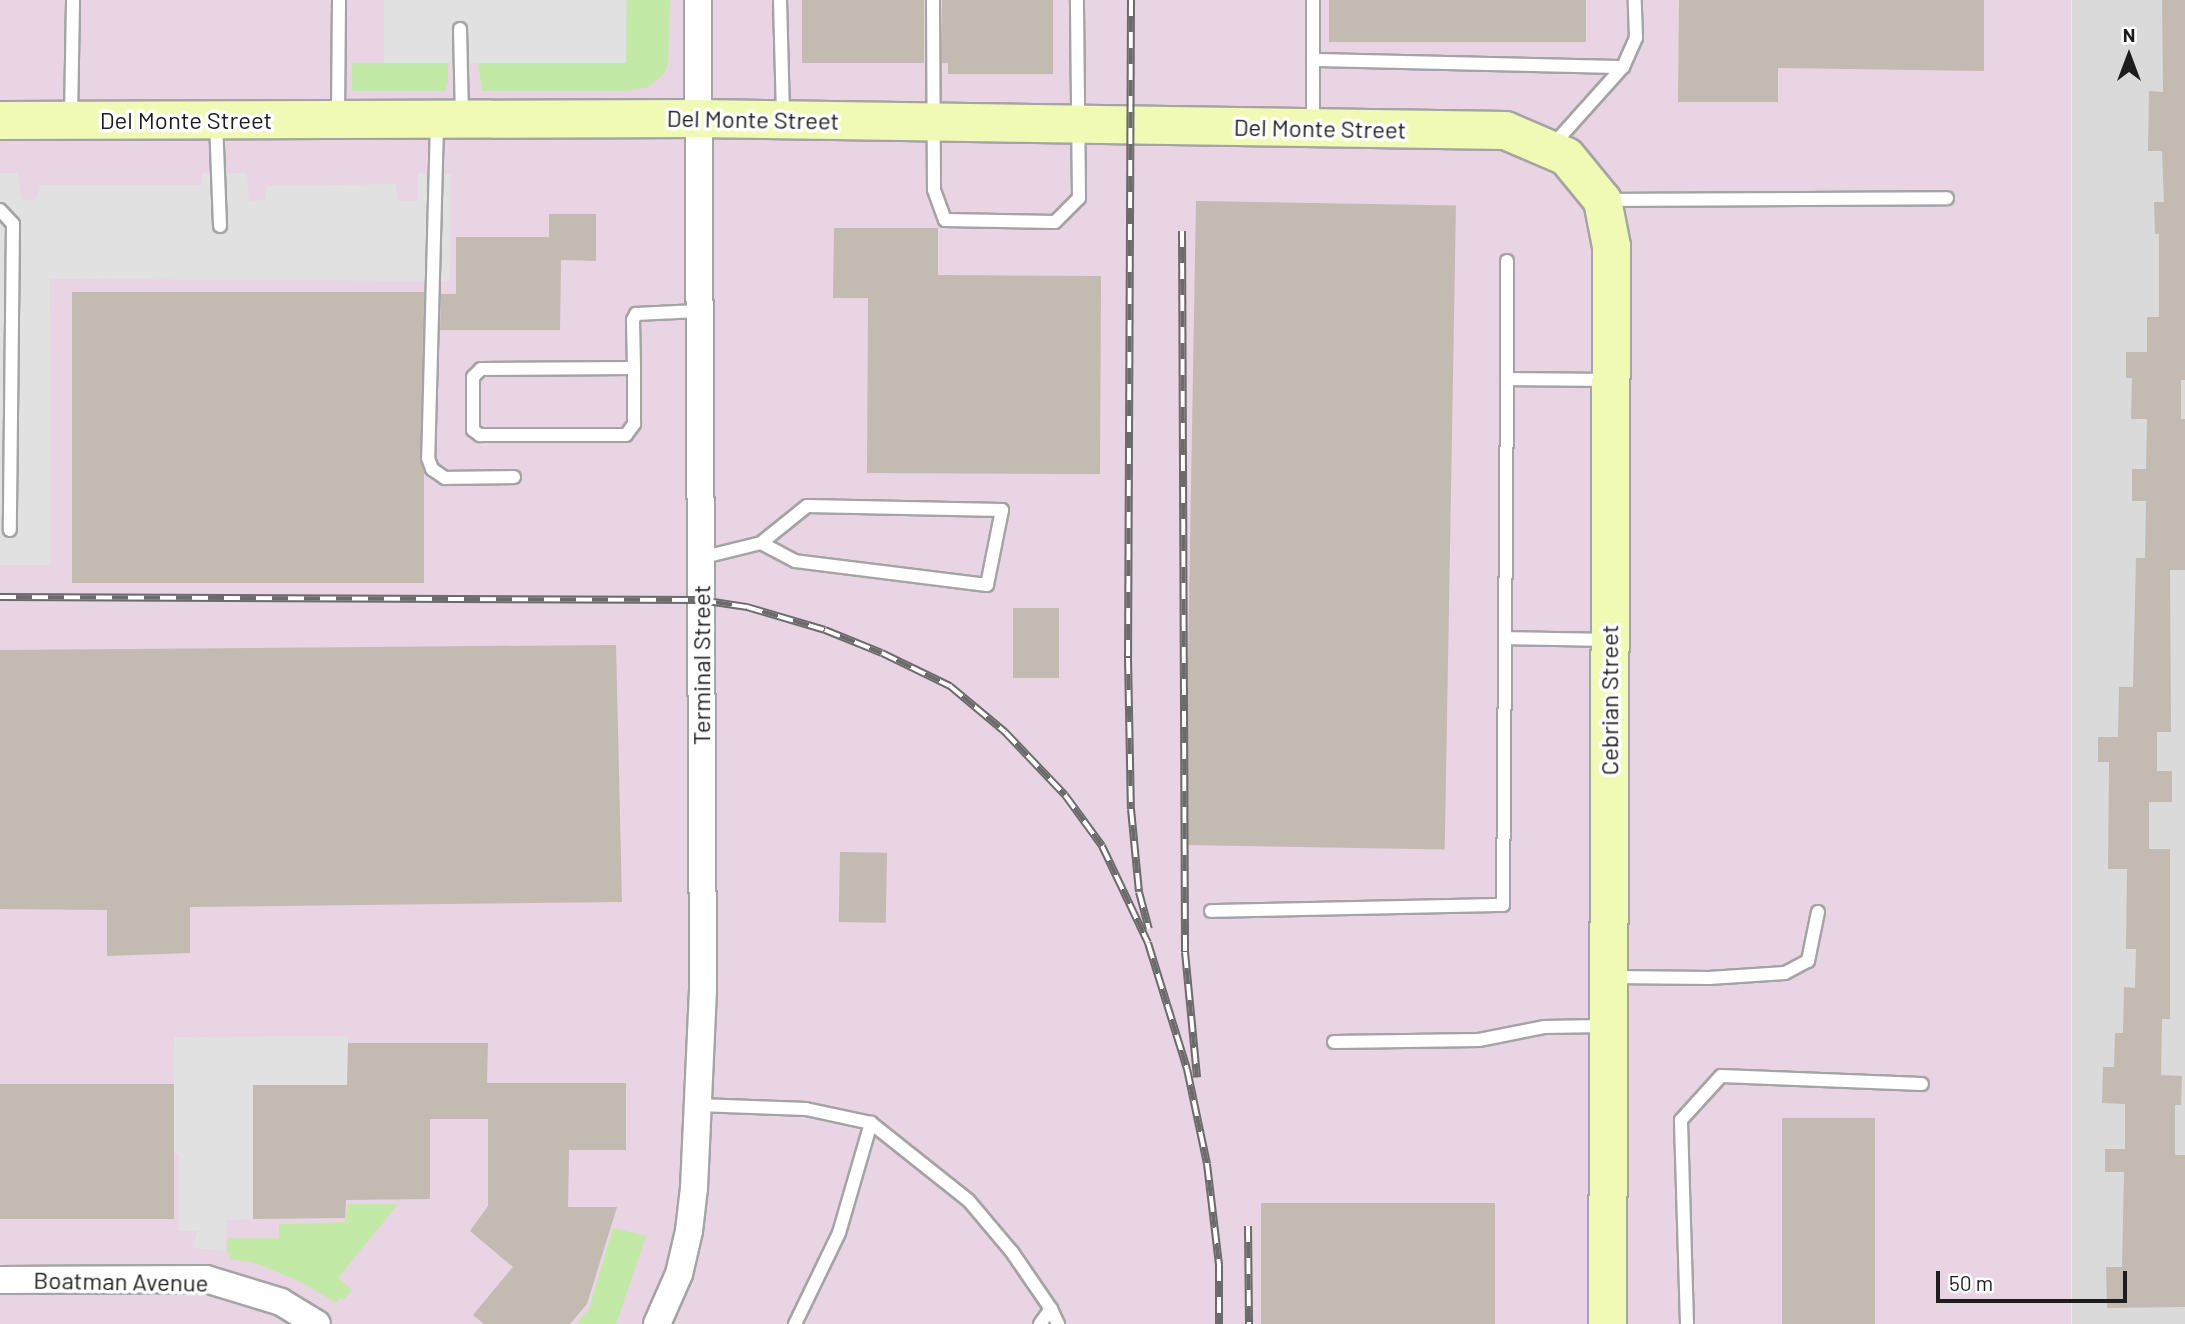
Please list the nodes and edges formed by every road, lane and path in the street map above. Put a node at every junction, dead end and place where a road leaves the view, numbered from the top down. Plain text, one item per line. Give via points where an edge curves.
1 (73, 0) edge
2 (340, 0) edge
3 (698, 0) edge
4 (780, 0) edge
5 (933, 0) edge
6 (1077, 0) edge
7 (1313, 0) edge
8 (1635, 0) edge
9 (460, 29) dead end
10 (1313, 60) junction
11 (1623, 67) junction
12 (697, 118) junction
13 (338, 119) junction
14 (450, 119) junction
15 (783, 119) junction
16 (0, 120) edge
17 (216, 120) junction
18 (71, 121) junction
19 (935, 122) junction
20 (1080, 124) junction
21 (1313, 128) junction
22 (1505, 131) joint
23 (1549, 149) junction
24 (1947, 198) dead end
25 (1602, 201) junction
26 (0, 210) edge
27 (220, 226) dead end
28 (1507, 261) dead end
29 (698, 311) junction
30 (634, 368) junction
31 (1507, 379) junction
32 (1610, 380) junction
33 (514, 477) dead end
34 (10, 530) dead end
35 (761, 543) junction
36 (700, 558) junction
37 (1505, 638) junction
38 (1609, 640) junction
39 (1211, 911) dead end
40 (1818, 912) dead end
41 (1608, 977) junction
42 (1608, 1026) junction
43 (1334, 1042) dead end
44 (1922, 1084) dead end
45 (698, 1105) junction
46 (871, 1123) junction
47 (0, 1280) edge
48 (1051, 1309) junction
49 (317, 1324) edge
50 (657, 1324) edge
51 (795, 1324) edge
52 (1040, 1324) edge
53 (1058, 1324) edge
54 (1606, 1324) edge
55 (1687, 1324) edge

1 - 18 lane
2 - 13 lane
3 - 12 street, Terminal Street
4 - 15 lane
5 - 19 lane
6 - 20 lane
7 - 10 lane
8 - 11 lane via 1636,38
9 - 14 lane
10 - 11 lane
10 - 21 lane
11 - 23 lane
12 - 14 street, Del Monte Street
12 - 15 street, Del Monte Street
12 - 29 street, Terminal Street
13 - 14 street, Del Monte Street
13 - 17 street, Del Monte Street
14 - 33 lane via 428,458 432,469 445,478
15 - 19 street, Del Monte Street
16 - 18 street, Del Monte Street
17 - 18 street, Del Monte Street
17 - 27 lane
19 - 20 street, Del Monte Street
19 - 20 lane via 934,190 945,220 1055,222 1079,198
20 - 21 street, Del Monte Street
21 - 22 street, Del Monte Street
22 - 23 street, Cebrian Street
23 - 25 street, Cebrian Street via 1566,156
24 - 25 lane
25 - 32 street, Cebrian Street via 1611,246
26 - 34 lane via 13,224
28 - 31 lane
29 - 30 lane via 636,314
29 - 36 street, Terminal Street
30 - 30 lane via 634,424 626,435 480,435 473,430 473,377 481,369
31 - 32 lane
31 - 37 lane
32 - 38 street, Cebrian Street
35 - 35 lane via 795,561 987,586 1002,510 807,506
35 - 36 lane
36 - 45 street, Terminal Street via 703,989
37 - 38 lane
37 - 39 lane via 1503,905
38 - 41 street, Cebrian Street
40 - 41 lane via 1808,961 1785,973
41 - 42 street, Cebrian Street
42 - 43 lane via 1544,1027 1479,1040
42 - 54 street, Cebrian Street
44 - 55 lane via 1721,1076 1681,1120
45 - 46 lane via 806,1109
45 - 50 street, Terminal Street via 689,1231 679,1274
46 - 48 lane via 969,1201
46 - 51 lane via 839,1233
47 - 49 street, Boatman Avenue via 206,1279 281,1302
48 - 52 lane
48 - 53 lane

